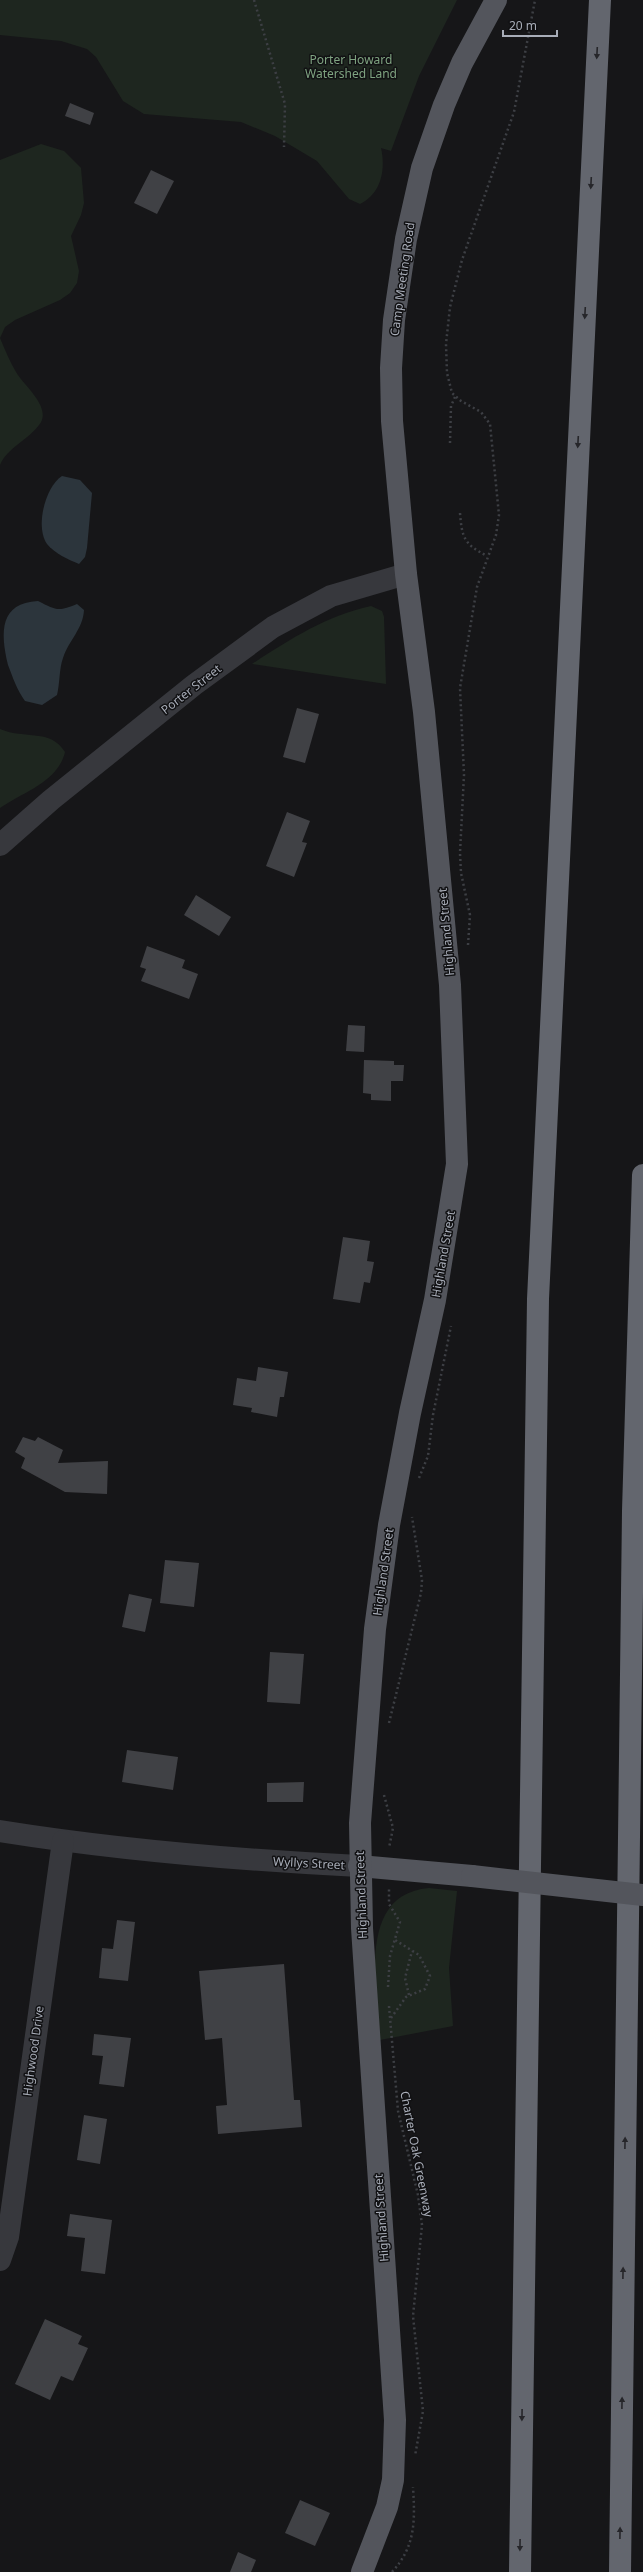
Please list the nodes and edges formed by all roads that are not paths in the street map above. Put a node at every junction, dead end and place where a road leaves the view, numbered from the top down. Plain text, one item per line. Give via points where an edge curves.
1 (496, 0) edge
2 (600, 0) edge
3 (406, 574) junction
4 (0, 845) edge
5 (643, 1175) edge
6 (0, 1831) edge
7 (63, 1841) junction
8 (359, 1866) junction
9 (643, 1896) edge
10 (0, 2260) edge
11 (362, 2572) edge
12 (520, 2572) edge
13 (620, 2572) edge

1 - 3 main road, Camp Meeting Road via 462,63 444,105 422,168 406,239 394,320 391,368 392,421
2 -> 12 highway via 538,1299
3 - 4 street, Porter Street via 330,596 273,627 194,685 51,800
3 - 8 main road, Highland Street via 424,712 450,986 457,1164 435,1300 390,1519 374,1630
13 -> 5 highway via 633,1503
6 - 7 street, Wyllys Street
7 - 8 street, Wyllys Street via 192,1856
7 - 10 street, Highwood Drive via 8,2237
8 - 9 main road, Wyllys Street, bridge
8 - 11 main road, Highland Street via 395,2420 393,2480 387,2507

